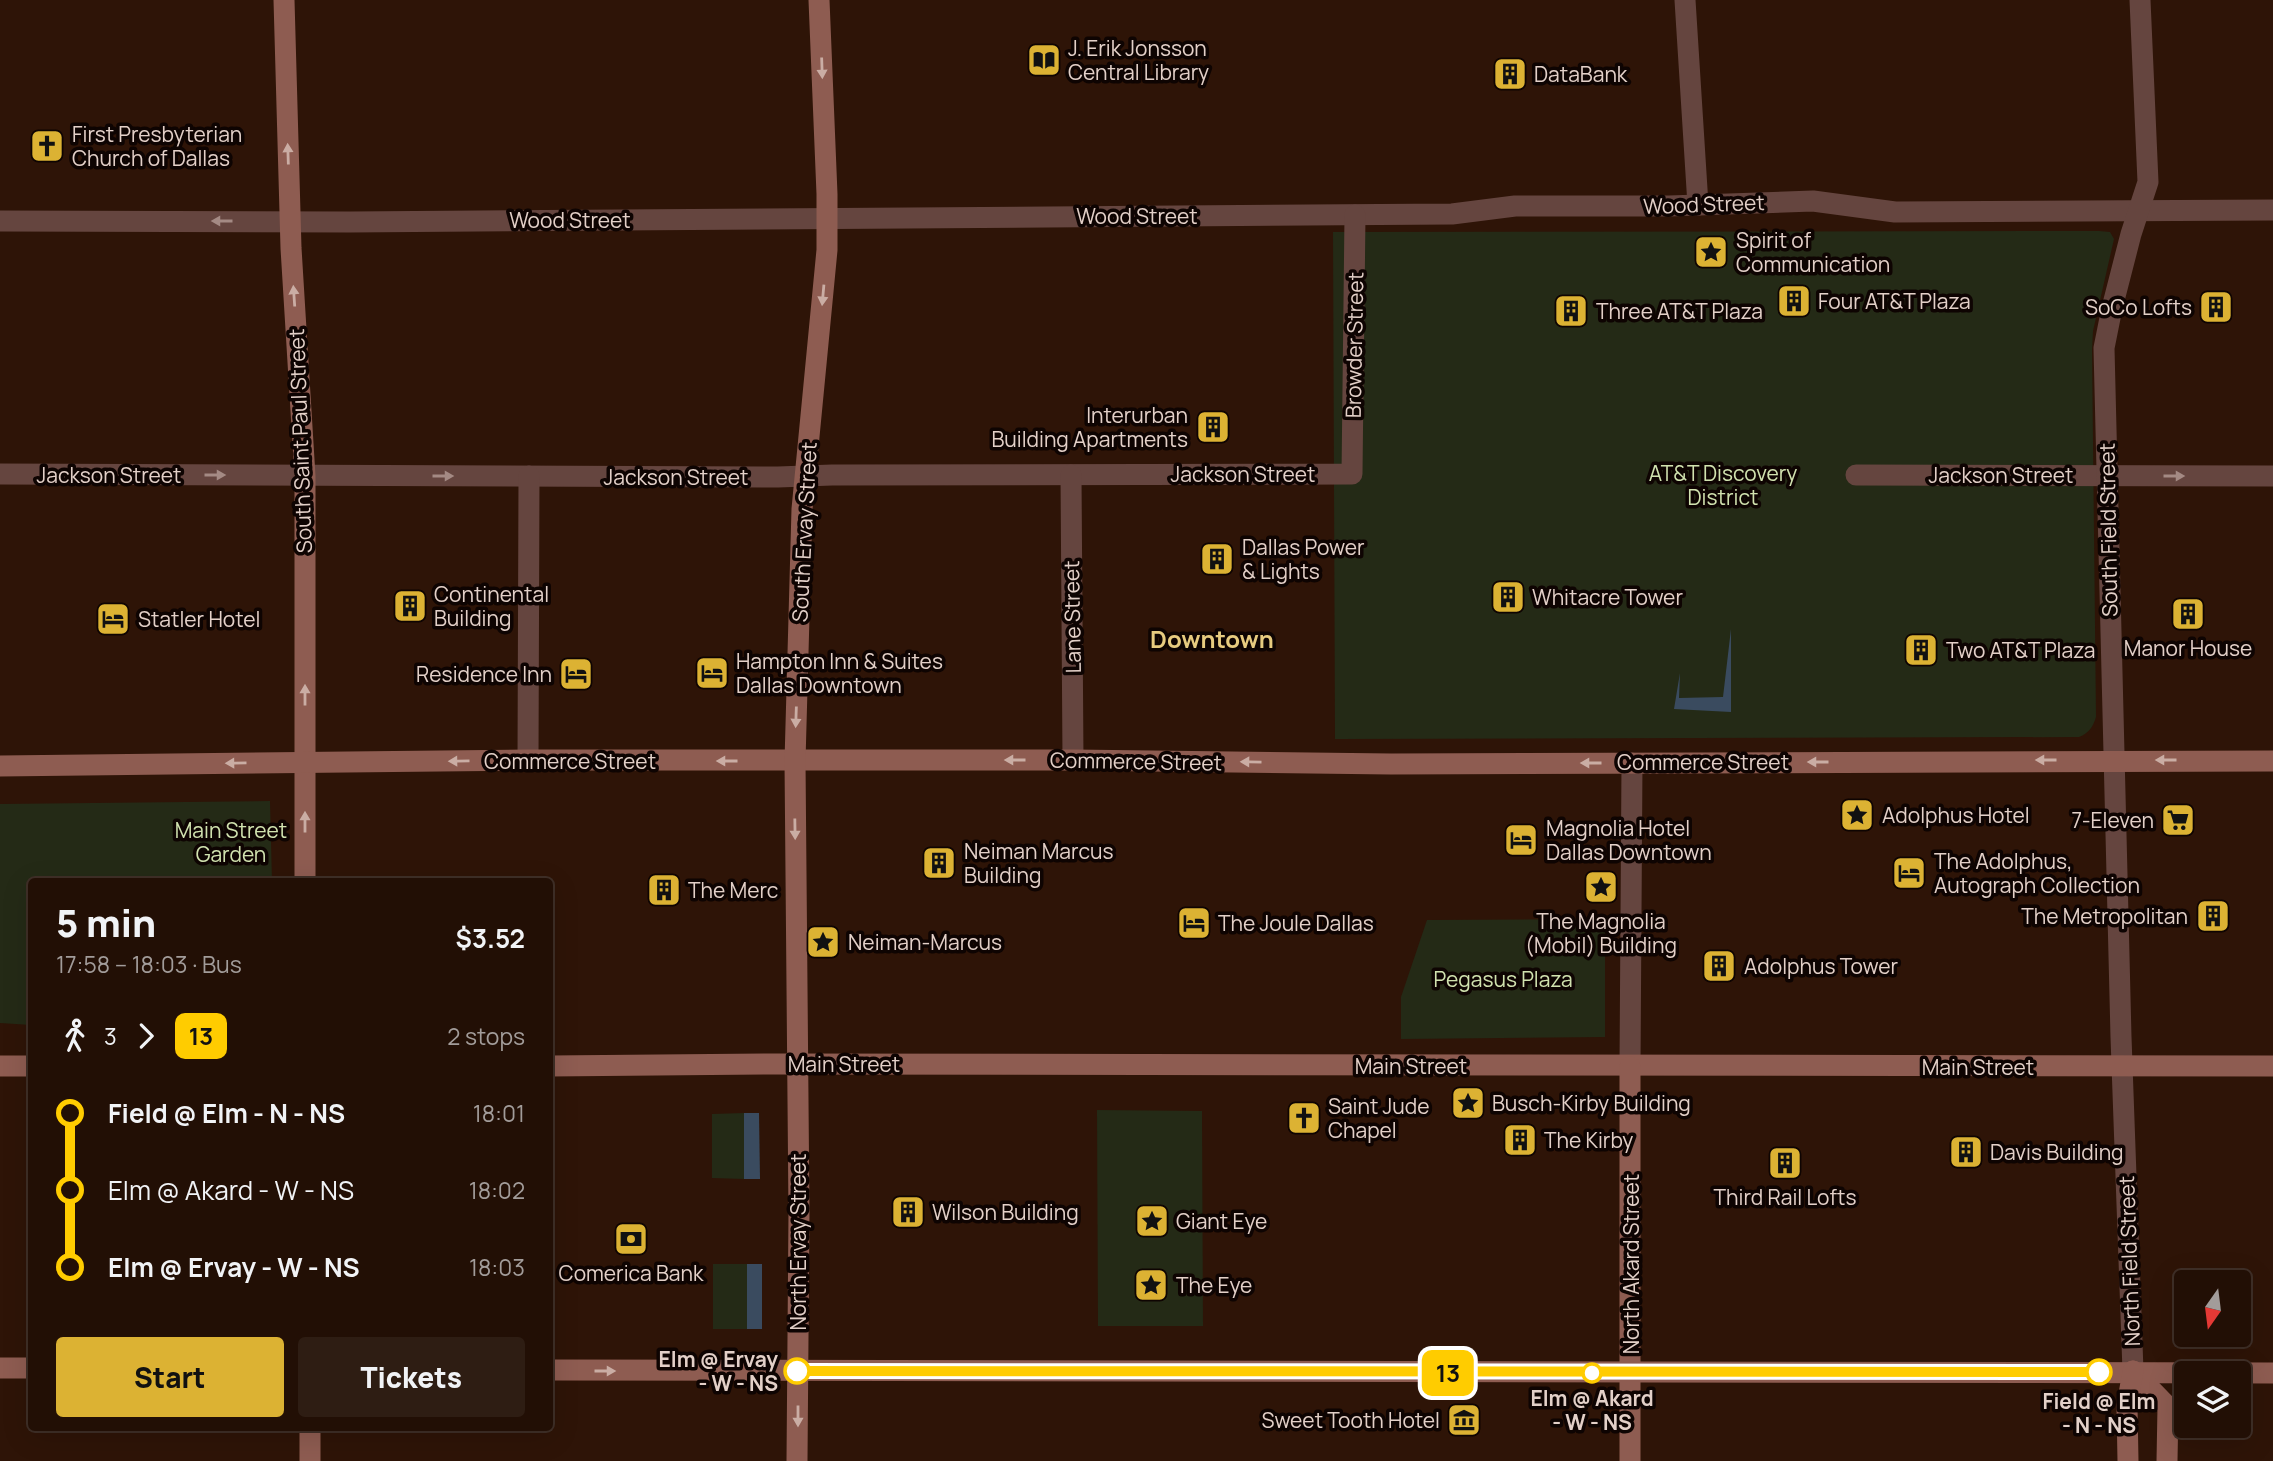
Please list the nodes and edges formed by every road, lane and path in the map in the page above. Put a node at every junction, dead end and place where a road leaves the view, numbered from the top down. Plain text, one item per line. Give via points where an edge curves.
1 (284, 0) edge
2 (819, 0) edge
3 (1685, 0) edge
4 (2140, 0) edge
5 (1698, 205) junction
6 (2273, 210) edge
7 (2138, 211) junction
8 (1355, 215) junction
9 (828, 218) junction
10 (0, 221) edge
11 (290, 222) junction
12 (0, 474) edge
13 (1352, 474) joint
14 (1071, 475) junction
15 (1856, 475) dead end
16 (305, 476) junction
17 (529, 476) junction
18 (2106, 476) junction
19 (2273, 476) edge
20 (805, 477) junction
21 (527, 760) junction
22 (1073, 760) junction
23 (2114, 760) junction
24 (795, 761) junction
25 (2273, 761) edge
26 (304, 763) junction
27 (1632, 763) junction
28 (0, 766) edge
29 (305, 878) edge
30 (797, 1064) junction
31 (0, 1066) edge
32 (28, 1066) edge
33 (553, 1066) edge
34 (2123, 1066) junction
35 (2273, 1066) edge
36 (1630, 1067) junction
37 (0, 1368) edge
38 (28, 1368) edge
39 (553, 1370) edge
40 (797, 1371) junction
41 (2133, 1371) junction
42 (1631, 1373) junction
43 (2273, 1373) edge
44 (310, 1431) edge
45 (310, 1461) edge
46 (797, 1461) edge
47 (1630, 1461) edge
48 (2128, 1461) edge
49 (2168, 1461) edge

11 -> 1 main road, South Saint Paul Street
2 -> 9 main road, South Ervay Street
3 - 5 street
4 - 7 street, South Field Street via 2148,182
5 - 7 street, Wood Street via 1830,201 1886,212
5 - 8 street, Wood Street via 1514,206 1452,214
6 - 7 street, Wood Street
7 - 18 street, South Field Street via 2104,348
8 - 9 street, Wood Street
8 - 13 street, Browder Street
9 - 11 street, Wood Street
9 -> 20 main road, South Ervay Street
11 -> 10 street, Wood Street
16 -> 11 main road, South Saint Paul Street
12 -> 16 street, Jackson Street
13 - 14 street, Jackson Street
14 - 20 street, Jackson Street
14 - 22 street, Lane Street
15 - 18 street, Jackson Street
16 -> 17 street, Jackson Street
26 -> 16 main road, South Saint Paul Street
17 - 20 street, Jackson Street
17 - 21 street
18 -> 19 street, Jackson Street
18 - 23 street, South Field Street
20 -> 24 main road, South Ervay Street
24 -> 21 main road, Commerce Street
21 -> 26 main road, Commerce Street
22 -> 24 main road, Commerce Street
27 -> 22 main road, Commerce Street
25 -> 23 main road, Commerce Street
23 -> 27 main road, Commerce Street
23 - 34 street, South Field Street
24 -> 30 main road, South Ervay Street
26 -> 28 main road, Commerce Street
29 -> 26 main road, South Saint Paul Street
27 - 36 street
30 - 33 main road, Main Street
30 - 36 main road, Main Street
30 - 40 main road, North Ervay Street
31 - 32 main road
34 - 35 main road, Main Street
34 - 36 main road, Main Street
34 - 41 street, North Field Street
36 - 42 main road, North Akard Street
37 - 38 main road
39 -> 40 main road
40 - 42 main road
40 -> 46 main road, North Ervay Street
41 - 42 main road
41 - 43 main road
41 - 48 main road, North Field Street via 2127,1406
41 - 49 main road, North Field Street via 2168,1407
42 - 47 main road, North Akard Street
44 - 45 main road

